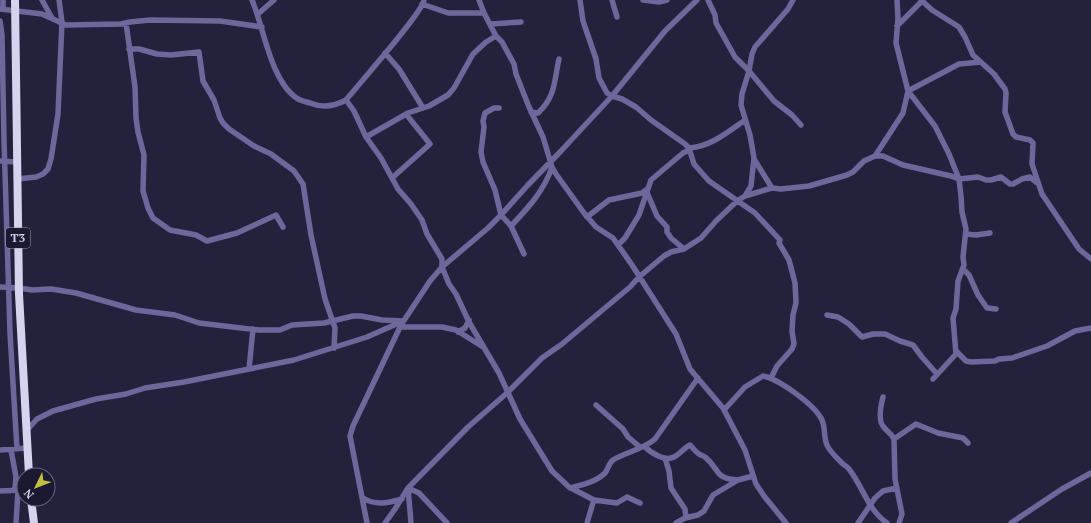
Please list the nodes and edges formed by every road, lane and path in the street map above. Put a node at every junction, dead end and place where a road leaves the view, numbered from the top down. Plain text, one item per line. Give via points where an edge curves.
1 (3, 0) edge
2 (14, 0) edge
3 (42, 0) edge
4 (59, 0) edge
5 (252, 0) edge
6 (274, 0) edge
7 (479, 0) edge
8 (580, 0) edge
9 (612, 0) edge
10 (643, 0) edge
11 (667, 0) edge
12 (697, 0) edge
13 (708, 0) edge
14 (793, 0) edge
15 (897, 0) edge
16 (922, 1) edge
17 (423, 3) edge
18 (1, 9) edge
19 (15, 11) junction
20 (484, 13) junction
21 (258, 14) junction
22 (618, 17) dead end
23 (52, 18) junction
24 (0, 21) edge
25 (62, 22) junction
26 (521, 22) dead end
27 (126, 23) junction
28 (491, 24) junction
29 (262, 27) junction
30 (897, 27) junction
31 (496, 36) junction
32 (129, 49) junction
33 (385, 53) junction
34 (559, 59) dead end
35 (981, 62) junction
36 (749, 71) junction
37 (908, 92) junction
38 (612, 96) junction
39 (346, 100) junction
40 (423, 108) junction
41 (499, 108) dead end
42 (531, 112) junction
43 (406, 114) junction
44 (745, 120) junction
45 (801, 125) dead end
46 (366, 137) junction
47 (689, 149) junction
48 (875, 156) junction
49 (754, 158) junction
50 (3, 162) edge
51 (17, 162) junction
52 (551, 164) junction
53 (392, 178) junction
54 (17, 179) junction
55 (959, 179) junction
56 (1037, 183) junction
57 (772, 188) junction
58 (646, 190) junction
59 (745, 196) junction
60 (737, 201) junction
61 (501, 215) junction
62 (587, 216) junction
63 (511, 226) junction
64 (283, 227) dead end
65 (966, 234) junction
66 (990, 234) dead end
67 (618, 245) junction
68 (684, 249) junction
69 (524, 254) dead end
70 (1091, 259) edge
71 (442, 267) junction
72 (963, 269) junction
73 (639, 277) junction
74 (0, 287) edge
75 (9, 287) junction
76 (19, 288) junction
77 (996, 309) dead end
78 (827, 315) dead end
79 (468, 320) junction
80 (333, 321) junction
81 (403, 321) junction
82 (400, 327) junction
83 (1091, 328) edge
84 (253, 329) junction
85 (458, 332) junction
86 (484, 347) junction
87 (334, 348) junction
88 (956, 351) junction
89 (248, 369) junction
90 (937, 374) junction
91 (698, 378) junction
92 (771, 378) junction
93 (934, 379) dead end
94 (507, 392) junction
95 (884, 398) dead end
96 (596, 405) dead end
97 (724, 410) junction
98 (26, 432) junction
99 (894, 439) junction
100 (968, 443) dead end
101 (642, 447) junction
102 (27, 448) junction
103 (0, 450) edge
104 (14, 450) junction
105 (665, 458) junction
106 (28, 467) edge
107 (1091, 473) edge
108 (753, 476) junction
109 (16, 477) edge
110 (738, 480) junction
111 (408, 488) junction
112 (570, 488) junction
113 (897, 488) junction
114 (16, 490) edge
115 (0, 491) edge
116 (363, 498) junction
117 (402, 499) junction
118 (594, 500) junction
119 (640, 503) dead end
120 (870, 505) junction
121 (17, 507) edge
122 (32, 507) edge
123 (686, 518) junction
124 (589, 522) edge
125 (16, 523) edge
126 (34, 523) edge
127 (367, 523) edge
128 (384, 523) edge
129 (411, 523) edge
130 (447, 523) edge
131 (676, 523) edge
132 (786, 523) edge
133 (858, 523) edge
134 (887, 523) edge
135 (898, 523) edge
136 (1011, 523) edge

1 - 18 street
2 - 19 highway, T3
3 - 23 street
4 - 25 street
5 - 21 street
6 - 21 street
7 - 20 street
8 - 38 street via 599,78 607,93
9 - 22 street
10 - 11 street
12 - 38 street via 665,31
13 - 36 street via 716,22 735,57
14 - 36 street via 755,47
15 - 30 street
16 - 30 street
16 - 35 street via 959,27 970,51
17 - 20 street via 448,13
17 - 33 street
18 - 19 street
19 - 23 street via 42,14
19 - 51 highway, T3
20 - 28 street
21 - 29 street
23 - 25 street
24 - 50 street
25 - 27 street via 66,25
25 - 54 street via 58,114 52,159 43,174
26 - 28 street
27 - 29 street via 150,20 220,21
27 - 32 street
28 - 31 street
29 - 39 street via 273,64 284,86 298,99 314,105 327,106
30 - 37 street via 897,51
31 - 40 street via 473,54 448,95
31 - 42 street via 514,64
32 - 64 street via 135,87 136,118 144,155 143,191 153,218 170,230 196,235 207,241 237,233 276,215
32 - 80 street via 157,54 199,52 203,81 223,123 294,171 303,184 313,246
33 - 39 street
33 - 40 street
34 - 42 street via 551,97 538,113
35 - 37 street via 959,64
35 - 56 street via 994,74 1006,92 1005,112 1013,134 1033,143 1032,164
36 - 44 street via 741,106
36 - 45 street via 774,101
37 - 48 street via 900,119
37 - 55 street via 935,126
38 - 47 street via 636,107
38 - 52 street
39 - 46 street
40 - 43 street
41 - 61 street via 485,113 481,152
42 - 52 street via 543,137
43 - 46 street
43 - 53 street via 430,144
44 - 47 street via 726,134 697,148
44 - 49 street
46 - 53 street
47 - 58 street via 651,180
47 - 60 street via 694,164 709,181
48 - 55 street via 883,156 907,166
48 - 57 street via 864,161 847,175 809,186 781,190
49 - 57 street
49 - 59 street via 751,186
50 - 51 street
50 - 75 street
51 - 54 highway, T3
52 - 61 street
52 - 62 street
52 - 63 street via 548,180 543,188
53 - 71 street via 422,220 442,259
54 - 76 highway, T3
55 - 56 street via 978,177 991,180 1001,177 1013,184 1022,178 1030,177
55 - 65 street
56 - 70 street via 1047,203 1079,249
57 - 59 street
58 - 62 street via 609,200
58 - 67 street via 639,215
58 - 68 street via 657,216 667,227 671,238
59 - 60 street
60 - 68 street via 701,238
60 - 92 street via 755,213 780,240 779,243 790,260 794,276 794,346 777,366
61 - 63 street
61 - 71 street
62 - 67 street
63 - 69 street
65 - 66 street
65 - 72 street
67 - 73 street
68 - 73 street via 664,256
71 - 79 street
71 - 81 street
72 - 77 street via 987,308
72 - 88 street via 958,281 953,318
73 - 91 street via 676,334 686,361
73 - 94 street via 562,344 542,358
74 - 75 street
75 - 76 street
75 - 104 street
76 - 84 street via 51,289 136,310
76 - 98 highway, T3
78 - 90 street via 838,317 862,337 885,334 913,345
79 - 85 street via 465,328
79 - 86 street
80 - 81 street via 361,316
80 - 84 street via 292,325 275,331
80 - 87 street
81 - 82 street
81 - 87 street
82 - 85 street via 442,327
82 - 116 street via 352,431 350,441
83 - 88 street via 1075,331 1046,346 1005,360 971,362 966,361
84 - 89 street
85 - 86 street
86 - 94 street
87 - 89 street via 294,360
88 - 90 street via 954,357
89 - 98 street via 145,388 52,411 37,419
90 - 93 street
91 - 97 street
91 - 101 street via 655,439
92 - 97 street via 763,376 745,387
92 - 120 street via 792,391 817,413 823,423 824,437 831,452 848,467
94 - 111 street
94 - 112 street via 552,472
95 - 99 street via 880,420
96 - 101 street via 628,437
97 - 108 street via 745,450
98 - 102 highway, T3
99 - 100 street via 916,424 938,433 962,438
99 - 113 street
101 - 105 street
101 - 112 street via 611,461 598,478
102 - 104 street
102 - 106 highway, T3
103 - 104 street
104 - 109 street
105 - 110 street via 676,456 690,445 723,477
105 - 123 street via 671,488 685,509
107 - 136 street
108 - 110 street
108 - 132 street via 764,496
110 - 123 street via 713,495 704,511
111 - 117 street
111 - 129 street
111 - 130 street via 419,493
112 - 118 street
113 - 120 street via 883,491
113 - 135 street via 902,514
114 - 115 street
116 - 117 street via 370,503
116 - 127 street
117 - 128 street
118 - 119 street via 617,503 627,497
118 - 124 street
120 - 133 street
120 - 134 street via 879,518
121 - 125 street
122 - 126 highway
123 - 131 street

